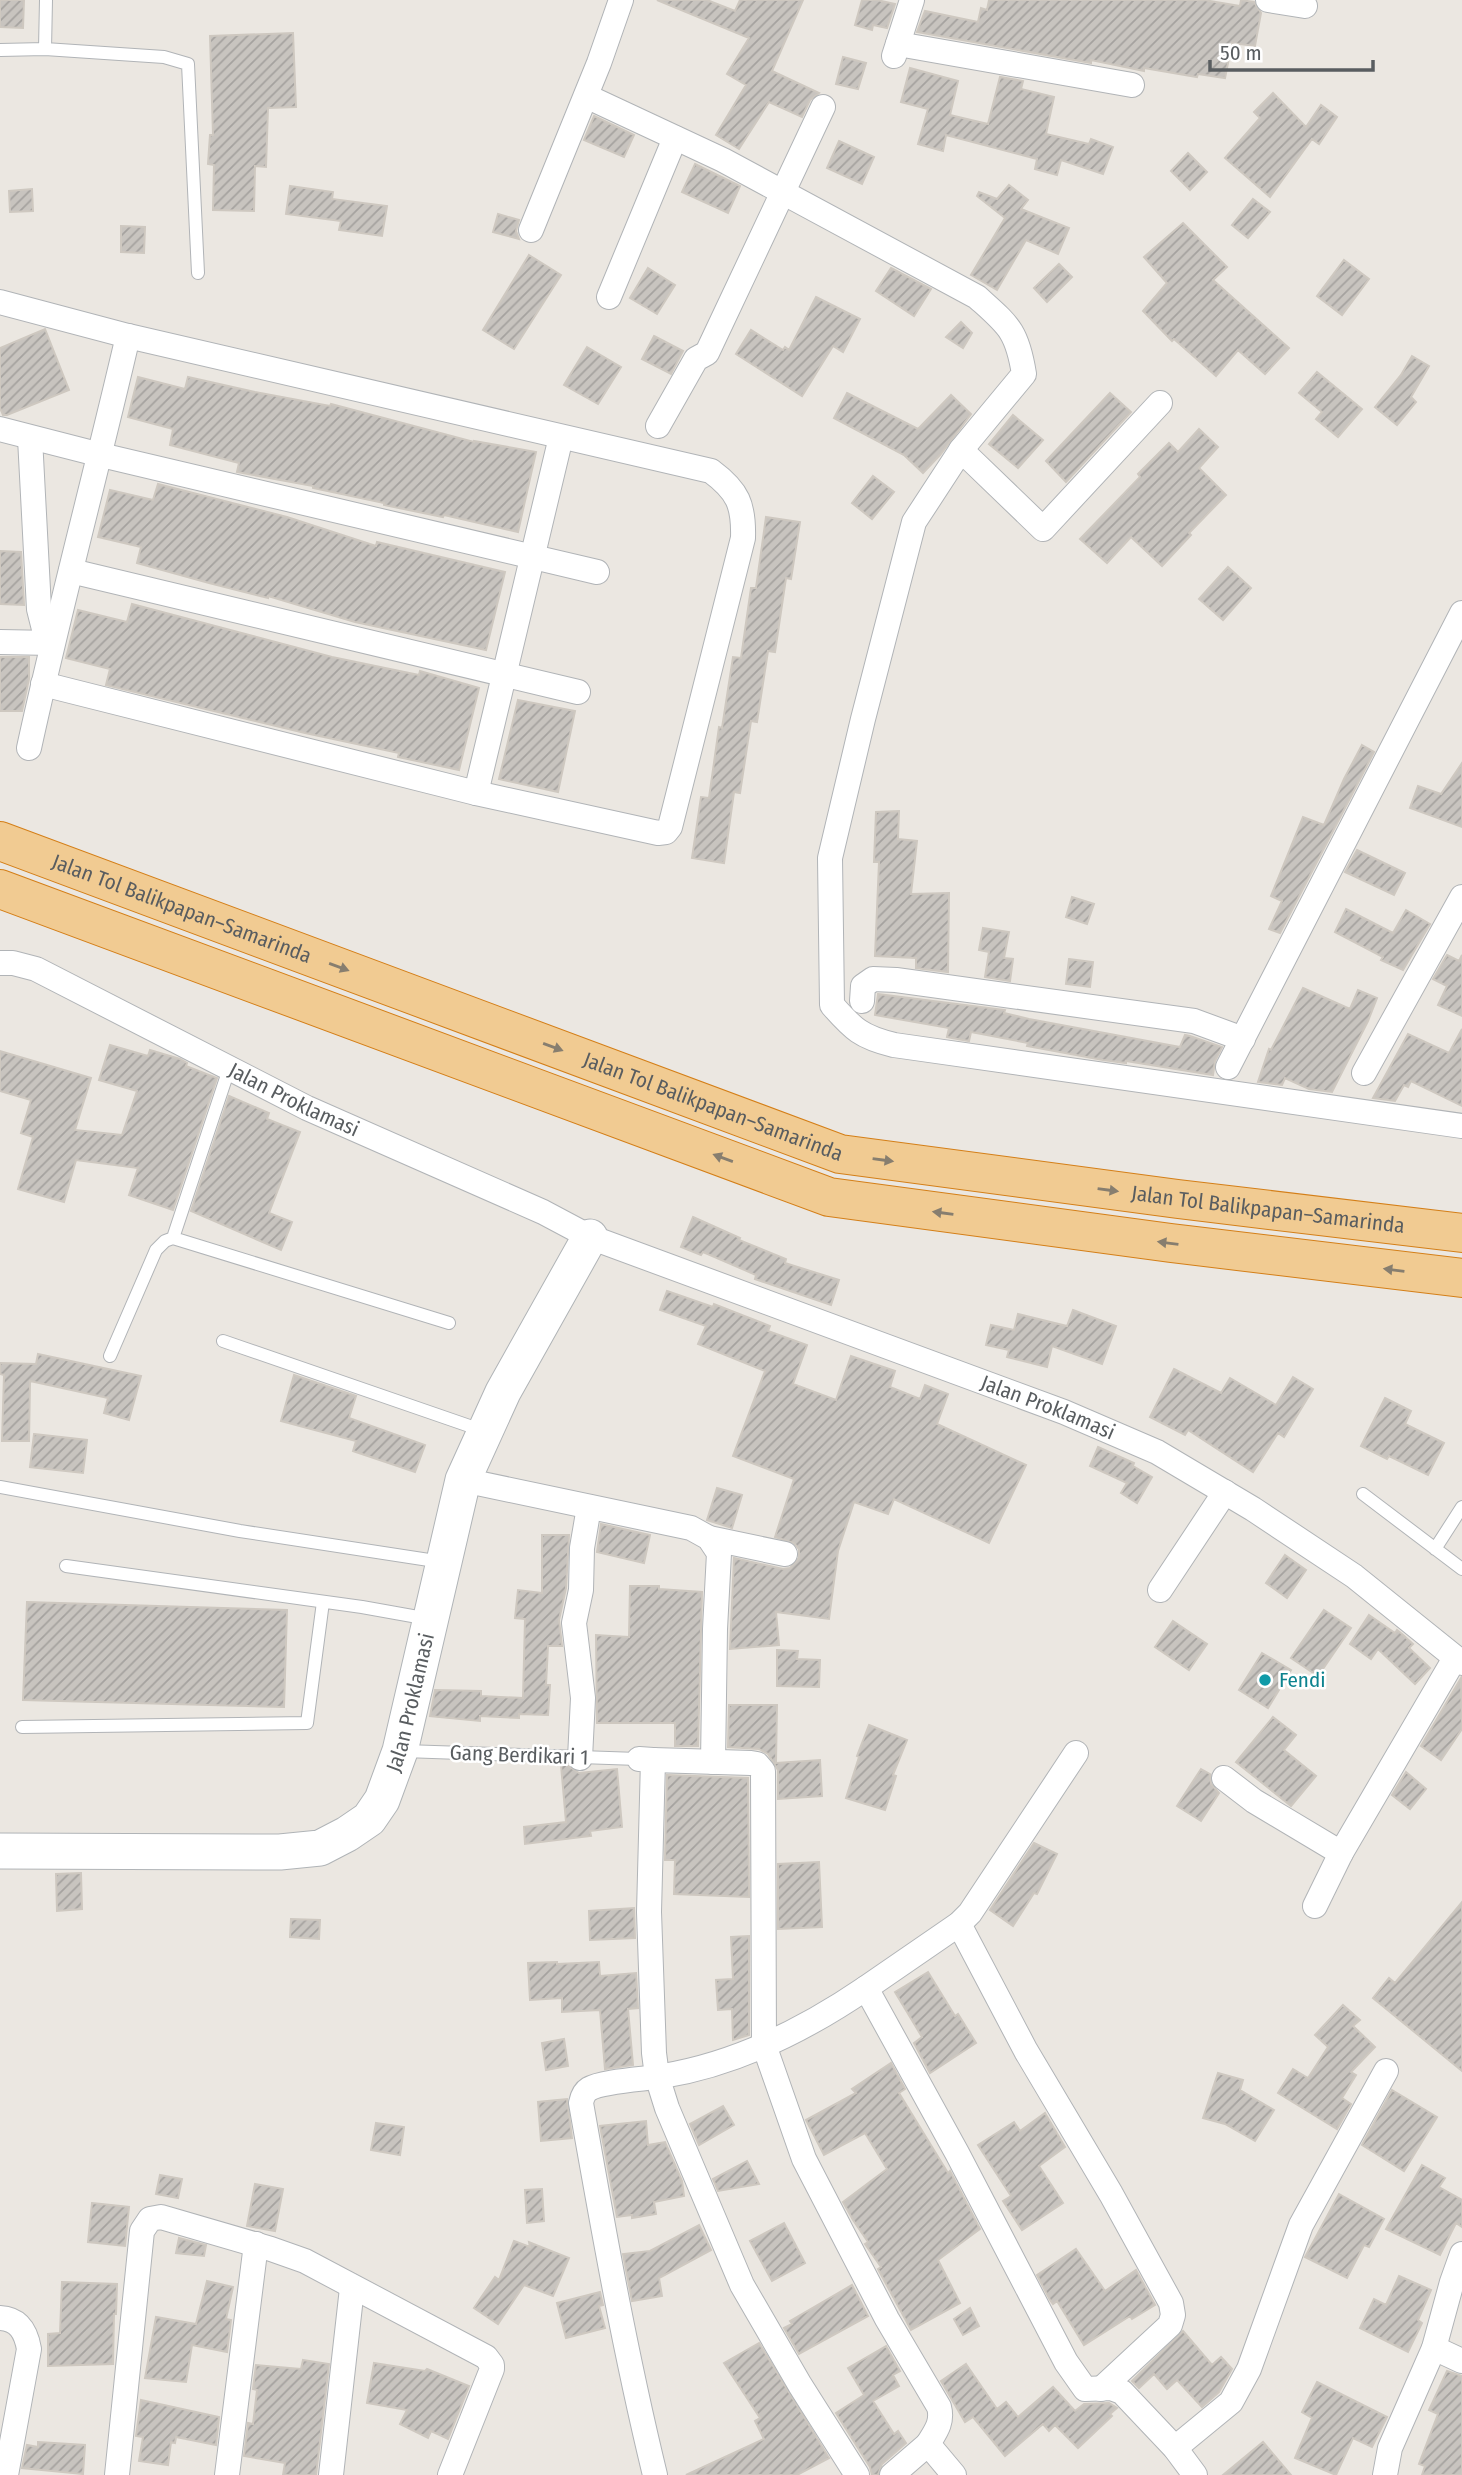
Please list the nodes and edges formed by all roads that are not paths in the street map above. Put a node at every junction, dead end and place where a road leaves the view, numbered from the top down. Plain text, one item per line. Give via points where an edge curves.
1 (46, 0) edge
2 (621, 0) edge
3 (912, 0) edge
4 (1268, 0) edge
5 (1305, 6) dead end
6 (45, 49) junction
7 (0, 50) edge
8 (1132, 85) dead end
9 (586, 96) junction
10 (823, 107) dead end
11 (676, 138) junction
12 (782, 192) junction
13 (531, 230) dead end
14 (198, 273) dead end
15 (609, 297) dead end
16 (0, 302) edge
17 (128, 337) junction
18 (1160, 403) dead end
19 (658, 426) dead end
20 (0, 429) edge
21 (561, 437) junction
22 (30, 438) junction
23 (961, 450) junction
24 (101, 455) junction
25 (533, 556) junction
26 (71, 571) junction
27 (597, 572) dead end
28 (1462, 613) edge
29 (0, 642) edge
30 (52, 643) junction
31 (504, 674) junction
32 (43, 684) junction
33 (578, 692) dead end
34 (29, 748) dead end
35 (476, 793) junction
36 (0, 841) edge
37 (0, 889) edge
38 (1462, 897) edge
39 (0, 962) edge
40 (862, 1001) dead end
41 (1242, 1039) junction
42 (1228, 1067) dead end
43 (229, 1069) junction
44 (1364, 1073) dead end
45 (1462, 1126) edge
46 (1462, 1233) edge
47 (590, 1237) junction
48 (173, 1238) junction
49 (1462, 1278) edge
50 (449, 1323) dead end
51 (223, 1341) dead end
52 (110, 1356) dead end
53 (484, 1431) junction
54 (463, 1480) junction
55 (0, 1487) edge
56 (1226, 1492) junction
57 (1363, 1494) dead end
58 (589, 1507) junction
59 (1462, 1507) edge
60 (709, 1538) junction
61 (1435, 1549) junction
62 (785, 1554) dead end
63 (443, 1562) junction
64 (66, 1566) dead end
65 (1462, 1569) edge
66 (1160, 1590) dead end
67 (323, 1602) junction
68 (429, 1619) junction
69 (1459, 1661) edge
70 (22, 1727) dead end
71 (400, 1751) junction
72 (1076, 1753) dead end
73 (580, 1758) junction
74 (646, 1760) junction
75 (713, 1762) junction
76 (1224, 1779) dead end
77 (0, 1851) edge
78 (1341, 1853) junction
79 (1315, 1906) dead end
80 (959, 1924) junction
81 (866, 1988) junction
82 (764, 2045) junction
83 (1386, 2071) dead end
84 (657, 2076) junction
85 (256, 2244) junction
86 (1462, 2254) edge
87 (352, 2288) junction
88 (0, 2318) edge
89 (1434, 2348) junction
90 (1462, 2361) edge
91 (1101, 2389) junction
92 (928, 2444) junction
93 (1175, 2448) junction
94 (6, 2475) edge
95 (117, 2475) edge
96 (227, 2475) edge
97 (331, 2475) edge
98 (450, 2475) edge
99 (655, 2475) edge
100 (857, 2475) edge
101 (892, 2475) edge
102 (954, 2475) edge
103 (1195, 2475) edge
104 (1385, 2475) edge

1 - 6 lane
2 - 9 street
3 - 8 street via 896,50
4 - 5 street
6 - 7 lane
6 - 14 lane via 164,57 188,65
9 - 11 street
9 - 13 street
10 - 12 street
11 - 12 street
11 - 15 street
12 - 19 street via 707,354 696,359
12 - 23 street via 976,297 1006,324 1020,346 1024,374
16 - 17 street
17 - 21 street
17 - 24 street
18 - 23 street via 1044,530
20 - 22 street
21 - 25 street
21 - 35 street via 712,471 738,498 744,516 743,538 666,832
22 - 24 street
22 - 30 street via 39,609
23 - 45 street via 914,522 833,845 832,1005 854,1030 894,1045
24 - 25 street
24 - 26 street
25 - 27 street
25 - 31 street
26 - 30 street
26 - 31 street
28 - 41 street
29 - 30 street
30 - 32 street
31 - 33 street
31 - 35 street
32 - 34 street
32 - 35 street
36 -> 46 highway, Jalan Tol Balikpapan–Samarinda via 841,1154
49 -> 37 highway, Jalan Tol Balikpapan–Samarinda via 829,1197
38 - 44 street
39 - 43 street, Jalan Proklamasi via 36,970
40 - 41 street via 863,986 873,979 896,980 1194,1021
41 - 42 street
43 - 47 street, Jalan Proklamasi
43 - 48 lane
47 - 53 street, Jalan Proklamasi
47 - 56 street, Jalan Proklamasi via 1064,1412 1157,1452
48 - 50 lane
48 - 52 lane via 156,1250
51 - 53 lane
53 - 54 street, Jalan Proklamasi
54 - 58 street
54 - 63 street, Jalan Proklamasi
55 - 63 lane
56 - 66 street
56 - 69 street, Jalan Proklamasi via 1353,1576
57 - 61 lane
58 - 60 street via 691,1528
58 - 73 street via 574,1623 583,1698
59 - 61 lane
60 - 62 street
60 - 75 street via 719,1553
61 - 65 lane
63 - 68 street, Jalan Proklamasi
64 - 67 lane
67 - 68 lane
67 - 70 lane via 307,1723
68 - 71 street, Jalan Proklamasi
69 - 78 street
71 - 73 lane, Gang Berdikari 1
71 - 77 street, Jalan Proklamasi via 382,1800 369,1819 320,1848 280,1852
72 - 80 street via 977,1904
73 - 74 lane, Gang Berdikari 1
74 - 75 street
74 - 84 street
75 - 82 street via 757,1764 763,1771
76 - 78 street
78 - 79 street
80 - 81 street
80 - 91 street via 1026,2051 1171,2303 1170,2325
81 - 82 street
81 - 91 street via 1066,2362 1085,2389
82 - 84 street via 719,2062
82 - 92 street via 804,2159 887,2319 939,2407 939,2427
83 - 93 street via 1301,2225 1239,2388 1231,2402
84 - 99 street via 599,2085 589,2090 581,2103 606,2249
84 - 100 street via 742,2285
85 - 87 street via 304,2261
85 - 95 street via 161,2217 146,2223
85 - 96 street
86 - 89 street
87 - 97 street
87 - 98 street via 491,2362
88 - 94 street via 26,2332 29,2348
89 - 90 street
89 - 104 street via 1390,2448
91 - 93 street via 1122,2392
92 - 101 street
92 - 102 street
93 - 103 street

